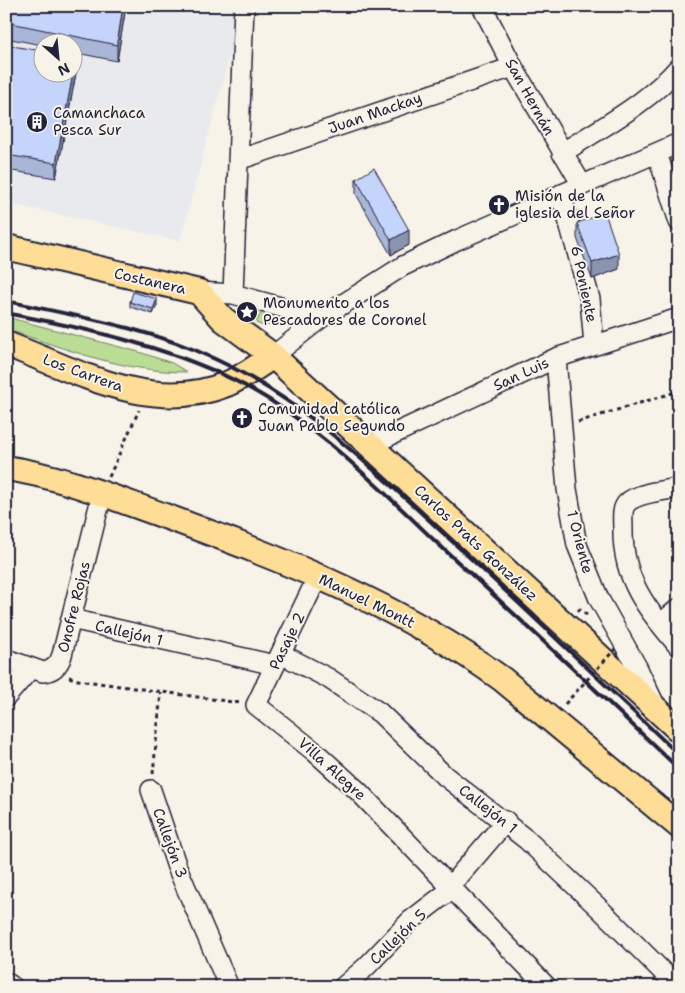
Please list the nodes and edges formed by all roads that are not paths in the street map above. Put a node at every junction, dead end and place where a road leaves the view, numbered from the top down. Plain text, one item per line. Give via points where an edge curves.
1 (244, 6) edge
2 (489, 8) edge
3 (513, 67) junction
4 (679, 67) edge
5 (679, 143) edge
6 (562, 152) junction
7 (657, 153) junction
8 (238, 160) junction
9 (582, 185) junction
10 (562, 194) junction
11 (679, 222) edge
12 (6, 247) edge
13 (199, 292) junction
14 (233, 294) junction
15 (320, 318) junction
16 (679, 318) edge
17 (6, 344) edge
18 (594, 345) junction
19 (273, 356) junction
20 (556, 358) junction
21 (370, 445) junction
22 (6, 468) edge
23 (106, 484) junction
24 (679, 488) edge
25 (318, 576) junction
26 (679, 608) edge
27 (71, 619) junction
28 (660, 624) junction
29 (679, 647) edge
30 (6, 659) edge
31 (278, 659) junction
32 (30, 668) junction
33 (6, 697) edge
34 (256, 705) joint
35 (658, 710) junction
36 (679, 730) edge
37 (151, 790) road end
38 (506, 822) junction
39 (679, 826) edge
40 (456, 882) junction
41 (6, 982) edge
42 (13, 987) edge
43 (229, 987) edge
44 (343, 987) edge
45 (547, 987) edge
46 (678, 987) edge

1 - 8 street
2 - 3 street, San Hernán
3 - 6 street, San Hernán
3 - 8 street, Juan Mackay
4 - 6 street via 635,105
5 - 7 street
6 - 9 street, San Hernán
7 - 9 street
7 - 11 street
8 - 14 street
9 - 10 street
10 - 15 street via 425,254
10 - 18 street, 6 Poniente via 590,300
12 - 13 main road, Costanera
13 - 14 street
13 - 19 main road, Costanera via 223,319
14 - 15 street
15 - 19 street
16 - 18 street, San Luis
17 - 19 main road, Los Carrera via 106,384 154,394 214,388 245,375
18 - 20 street, San Luis
19 - 21 main road, Carlos Prats González
20 - 21 street, San Luis
20 - 35 street, 1 Oriente via 570,512 584,567
21 - 35 main road, Carlos Prats González
22 - 23 main road, Manuel Montt via 52,478
23 - 25 main road, Manuel Montt
23 - 27 street, Onofre Rojas
24 - 28 street via 631,500 623,514 628,571
25 - 31 street, Pasaje 2
25 - 39 main road, Manuel Montt via 408,620 477,662 574,737
26 - 28 street
27 - 31 street, Callejón 1
27 - 32 street, Onofre Rojas via 62,655 52,670 43,672
28 - 29 street
30 - 32 street, Onofre Rojas
31 - 34 street, Pasaje 2
31 - 38 street, Callejón 1 via 328,678 365,701 445,776
32 - 33 street
34 - 40 street, Villa Alegre via 315,752
35 - 36 main road, Carlos Prats González
37 - 43 street, Callejón 3 via 177,867
38 - 40 street, Callejón 5
38 - 46 street, Callejón 1 via 602,910
40 - 44 street, Callejón 5
40 - 45 street, Villa Alegre
41 - 42 street

